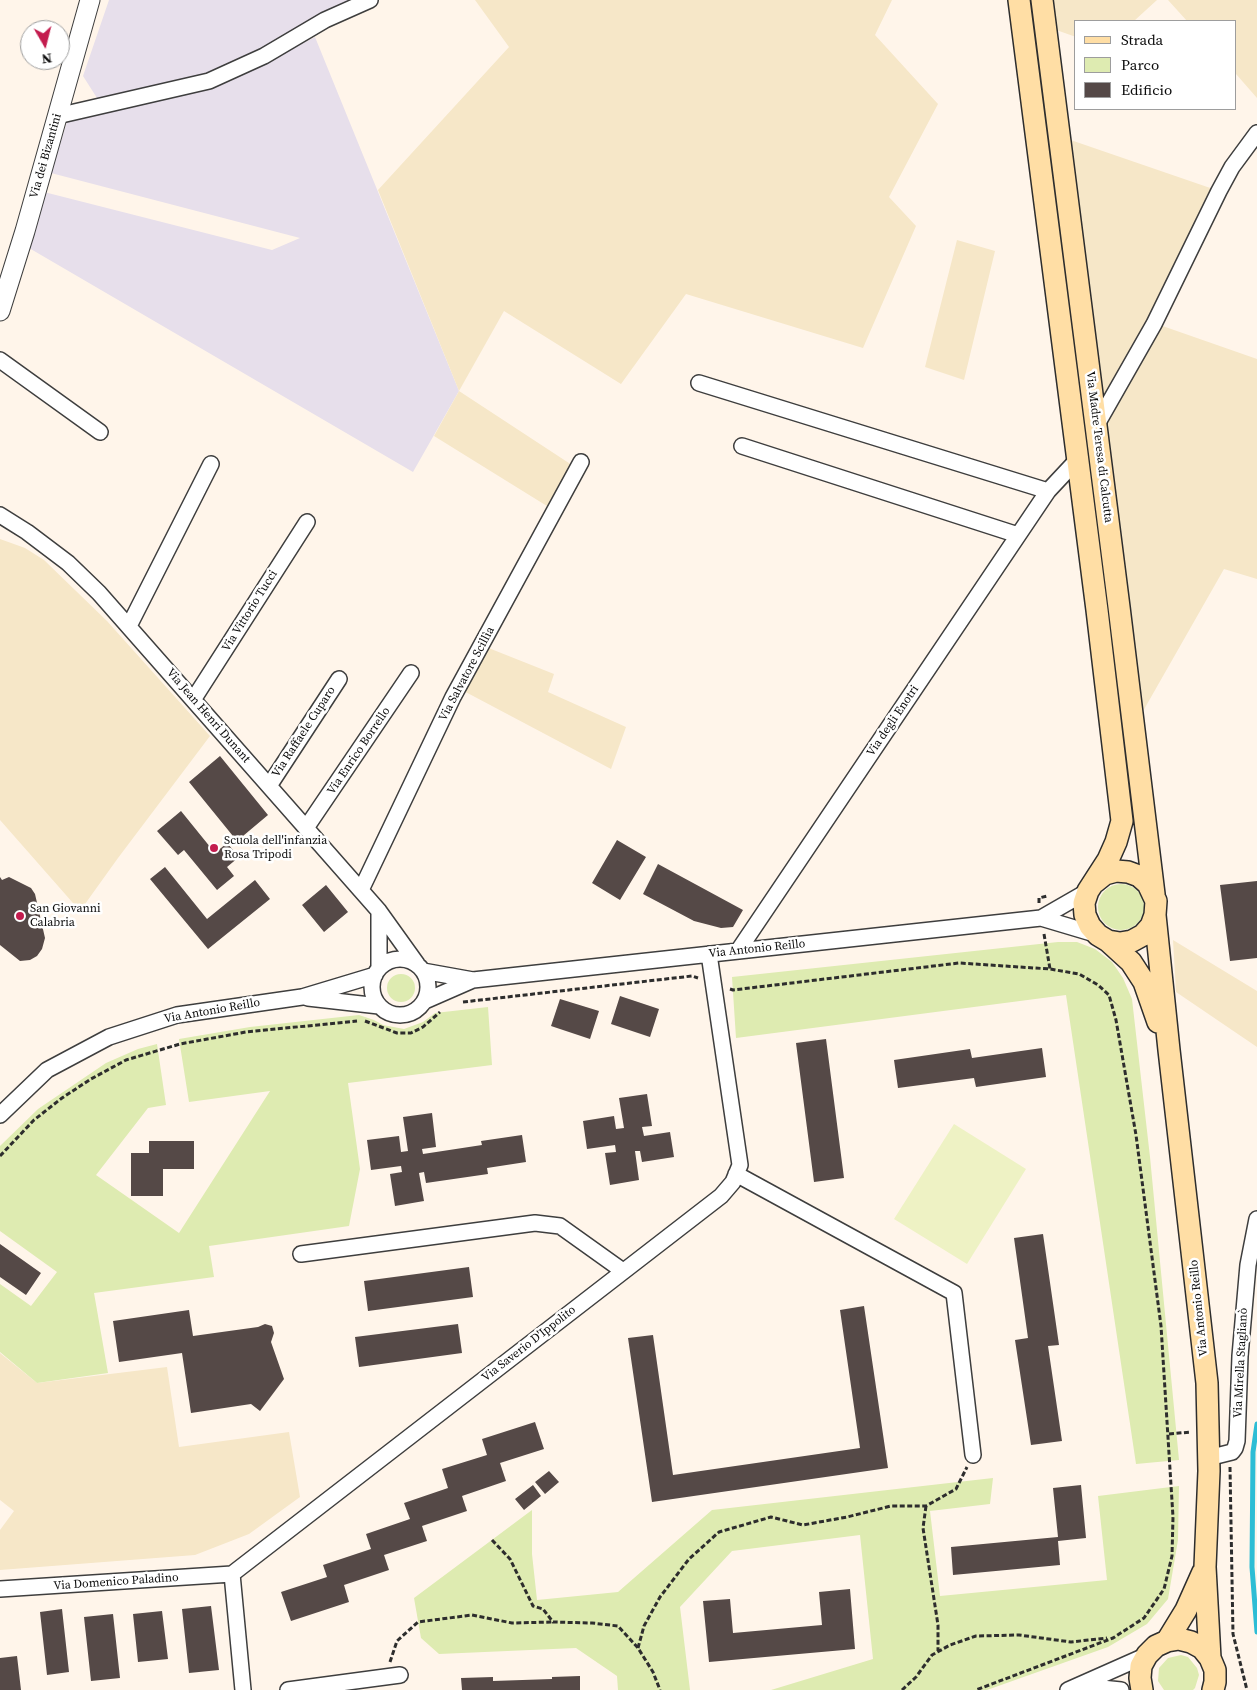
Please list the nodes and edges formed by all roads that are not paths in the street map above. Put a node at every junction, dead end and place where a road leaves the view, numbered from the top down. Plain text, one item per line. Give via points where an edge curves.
1 (90, 0) edge
2 (370, 0) edge
3 (1019, 0) edge
4 (1042, 0) edge
5 (57, 116) junction
6 (1257, 133) edge
7 (0, 311) edge
8 (0, 360) edge
9 (699, 384) dead end
10 (1096, 426) junction
11 (100, 432) dead end
12 (742, 446) dead end
13 (1077, 460) junction
14 (581, 462) dead end
15 (210, 464) dead end
16 (1048, 490) junction
17 (0, 515) edge
18 (307, 522) dead end
19 (0, 526) edge
20 (27, 532) junction
21 (1018, 535) junction
22 (129, 626) junction
23 (411, 673) dead end
24 (339, 679) dead end
25 (193, 700) junction
26 (269, 786) junction
27 (306, 828) junction
28 (1091, 886) junction
29 (360, 890) junction
30 (1155, 904) junction
31 (379, 911) junction
32 (1041, 918) junction
33 (1103, 938) junction
34 (738, 951) junction
35 (709, 954) junction
36 (420, 967) junction
37 (377, 972) junction
38 (473, 980) junction
39 (302, 997) junction
40 (425, 1001) junction
41 (379, 1006) junction
42 (1169, 1050) junction
43 (0, 1115) edge
44 (736, 1174) junction
45 (1257, 1218) edge
46 (301, 1254) dead end
47 (623, 1271) junction
48 (973, 1455) road end
49 (1208, 1458) junction
50 (1205, 1567) junction
51 (232, 1574) junction
52 (0, 1590) edge
53 (1167, 1641) junction
54 (1147, 1655) junction
55 (1210, 1658) junction
56 (393, 1676) road end
57 (1215, 1687) edge
58 (1074, 1688) edge
59 (243, 1690) edge
60 (288, 1690) edge
61 (1121, 1690) edge
62 (1142, 1690) edge

1 - 5 street, Via dei Bizantini
2 - 5 street via 210,81
3 - 13 main road, Via Madre Teresa di Calcutta
4 - 10 main road, Via Madre Teresa di Calcutta
5 - 7 street, Via dei Bizantini
6 - 10 street via 1232,166 1154,324
8 - 11 street
9 - 16 street
10 - 30 main road, Via Madre Teresa di Calcutta
12 - 21 street
13 - 16 street, Via degli Enotri
13 - 28 main road, Via Madre Teresa di Calcutta via 1122,821 1108,860
14 - 29 street, Via Salvatore Scillìa via 455,692
15 - 22 street
16 - 21 street, Via degli Enotri
17 - 20 street, Via Jean Henri Dunant
18 - 25 street, Via Vittorio Tucci
19 - 20 street, Via Jean Henri Dunant
20 - 22 street, Via Jean Henri Dunant via 74,569
21 - 34 street, Via degli Enotri
22 - 25 street, Via Jean Henri Dunant
23 - 27 street, Via Enrico Borrello
24 - 26 street, Via Raffaele Cuparo
25 - 26 street, Via Jean Henri Dunant
26 - 27 street, Via Jean Henri Dunant
27 - 29 street, Via Jean Henri Dunant
28 - 30 main road via 1105,874 1128,872 1148,884
28 - 32 street, Via Antonio Reillo
28 - 33 main road via 1084,903 1085,915 1090,926
29 - 31 street, Via Jean Henri Dunant
30 - 33 main road via 1151,926 1143,935 1120,943
30 - 42 main road, Via Antonio Reillo
31 - 36 street, Via Jean Henri Dunant
31 - 37 street
32 - 33 street, Via Antonio Reillo
32 - 34 street, Via Antonio Reillo
33 - 42 main road, Via Antonio Reillo via 1131,962 1144,982
34 - 35 street, Via Antonio Reillo
35 - 38 street, Via Antonio Reillo
35 - 44 street, Via Saverio D'Ippolito via 740,1166
36 - 37 street via 397,959 387,962
36 - 38 street, Via Antonio Reillo
36 - 40 street via 429,986
37 - 39 street, Via Antonio Reillo
37 - 41 street via 372,991
38 - 40 street, Via Antonio Reillo
39 - 41 street, Via Antonio Reillo
39 - 43 street, Via Antonio Reillo via 177,1015 109,1038 46,1070
40 - 41 street via 412,1013 403,1015 386,1012
42 - 49 main road, Via Antonio Reillo via 1207,1383
44 - 47 street, Via Saverio D'Ippolito via 721,1196
44 - 48 street via 954,1293
45 - 49 street, Via Mirella Staglianò via 1248,1265 1237,1441 1232,1452
46 - 47 street via 536,1223 560,1226
47 - 51 street, Via Saverio D'Ippolito
49 - 50 main road, Via Antonio Reillo
50 - 53 main road, Via Antonio Reillo via 1186,1610
50 - 55 main road, Via Antonio Reillo
51 - 52 street, Via Domenico Paladino
51 - 59 street
53 - 54 main road
53 - 55 main road via 1180,1639 1192,1642
54 - 58 street
54 - 62 main road via 1140,1678
55 - 57 main road, Via Antonio Reillo via 1215,1670
56 - 60 street
58 - 61 street

